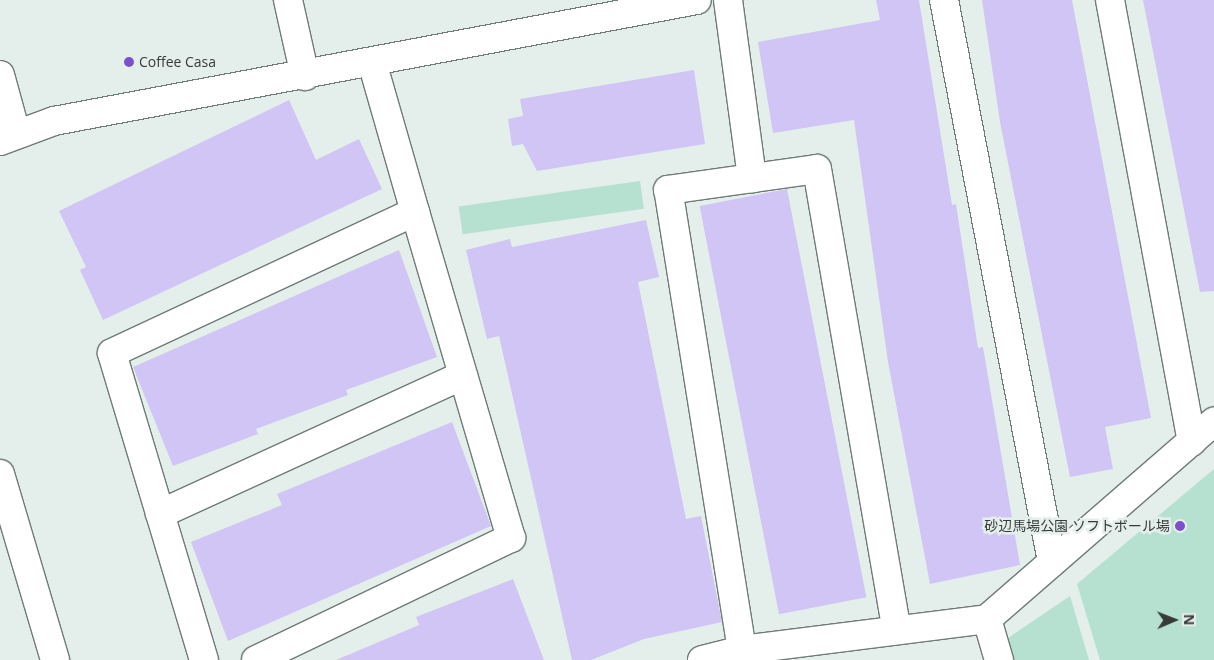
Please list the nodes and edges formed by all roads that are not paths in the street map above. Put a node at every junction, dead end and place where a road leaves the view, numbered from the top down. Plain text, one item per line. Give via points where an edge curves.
1 (288, 0) edge
2 (697, 0) edge
3 (728, 0) edge
4 (944, 0) edge
5 (1110, 0) edge
6 (372, 62) junction
7 (0, 75) edge
8 (304, 76) junction
9 (8, 137) edge
10 (752, 178) junction
11 (415, 212) junction
12 (463, 375) junction
13 (1214, 422) edge
14 (1192, 441) junction
15 (0, 474) edge
16 (160, 514) junction
17 (1052, 562) junction
18 (987, 619) junction
19 (897, 630) junction
20 (742, 650) junction
21 (55, 660) edge
22 (204, 660) edge
23 (256, 660) edge
24 (702, 660) edge
25 (999, 660) edge

1 - 8 street
2 - 6 street
3 - 10 street
4 - 17 street
5 - 14 street
6 - 8 street
6 - 11 street
7 - 9 street
8 - 9 street via 54,121
10 - 19 street via 817,169
10 - 20 street via 668,190
11 - 12 street
11 - 16 street via 112,353
12 - 16 street
12 - 23 street via 512,538
13 - 14 street
14 - 17 street
15 - 21 street
16 - 22 street
17 - 18 street
18 - 19 street
18 - 25 street
19 - 20 street
20 - 24 street

